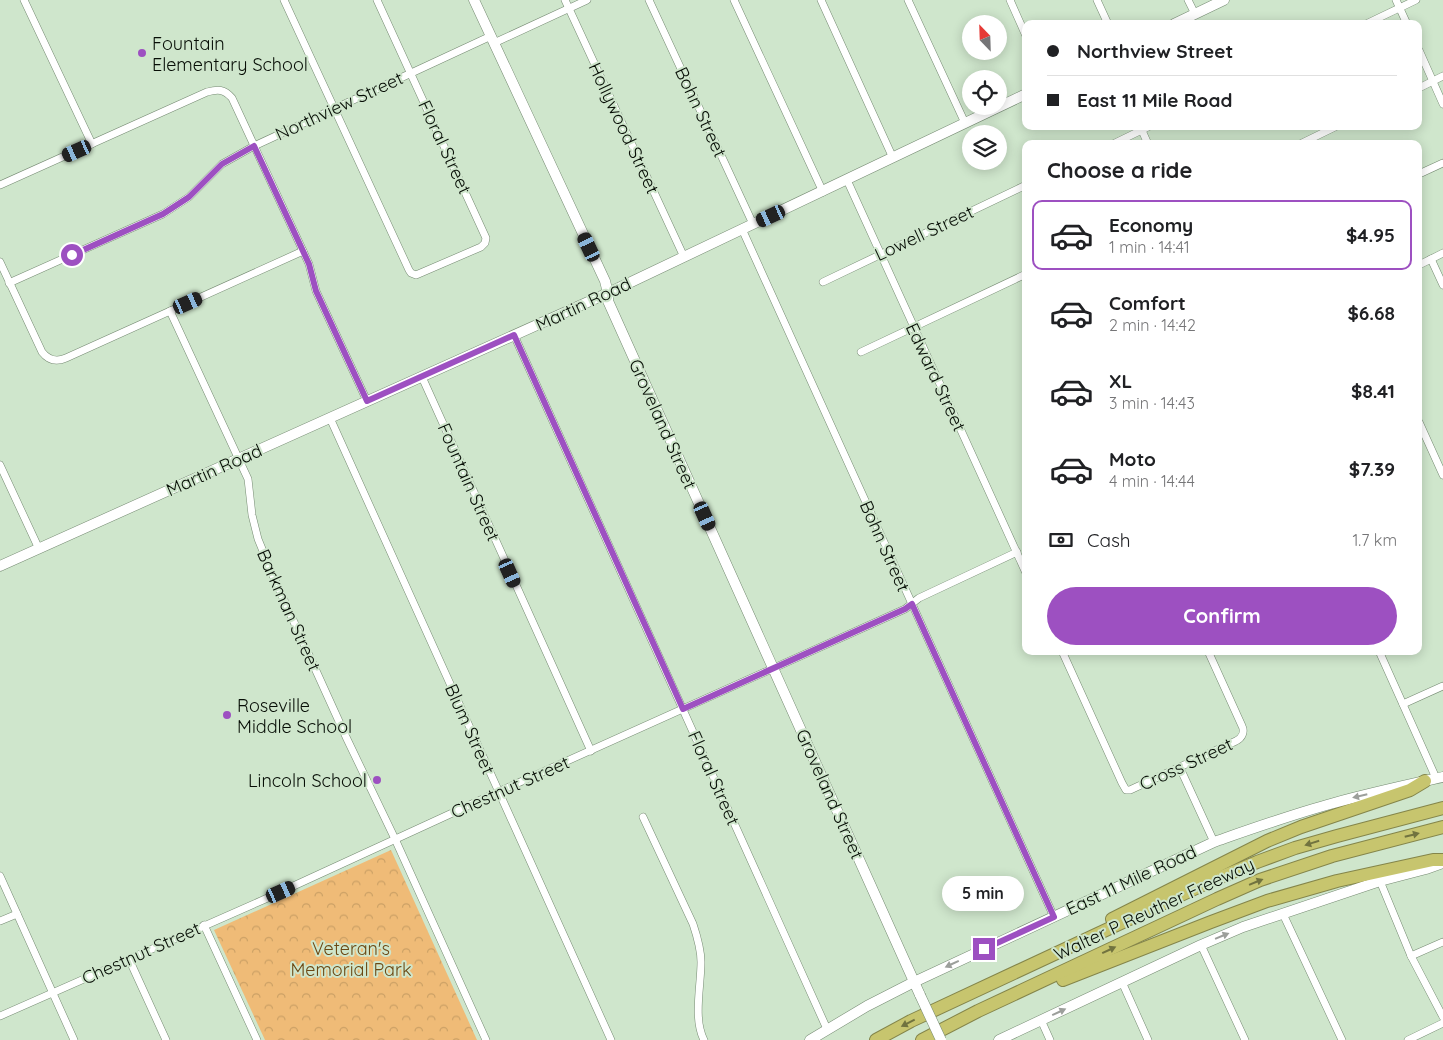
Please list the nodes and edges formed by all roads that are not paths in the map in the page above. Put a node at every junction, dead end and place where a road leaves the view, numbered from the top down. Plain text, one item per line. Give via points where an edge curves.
1 (24, 0) edge
2 (284, 0) edge
3 (377, 0) edge
4 (474, 0) edge
5 (565, 0) edge
6 (587, 0) edge
7 (650, 0) edge
8 (734, 0) edge
9 (821, 0) edge
10 (908, 0) edge
11 (1010, 0) edge
12 (1097, 0) edge
13 (1188, 0) edge
14 (1224, 0) edge
15 (1396, 0) edge
16 (1416, 0) edge
17 (1400, 8) junction
18 (569, 9) junction
19 (1195, 14) junction
20 (1106, 20) edge
21 (1182, 20) edge
22 (1374, 20) edge
23 (1405, 20) edge
24 (1022, 27) edge
25 (493, 40) junction
26 (1422, 57) edge
27 (411, 73) junction
28 (1443, 76) edge
29 (1433, 81) junction
30 (1422, 86) edge
31 (1022, 96) edge
32 (1443, 104) edge
33 (334, 109) junction
34 (965, 123) junction
35 (1138, 130) edge
36 (1329, 130) edge
37 (1120, 140) edge
38 (1308, 140) edge
39 (92, 144) junction
40 (254, 146) junction
41 (893, 158) junction
42 (1443, 162) edge
43 (1422, 172) edge
44 (847, 180) junction
45 (0, 185) edge
46 (1022, 187) edge
47 (823, 192) junction
48 (754, 224) junction
49 (742, 229) junction
50 (303, 251) junction
51 (1443, 253) edge
52 (881, 254) junction
53 (684, 257) junction
54 (1431, 259) junction
55 (0, 262) edge
56 (1422, 264) edge
57 (1022, 276) edge
58 (9, 282) junction
59 (823, 282) dead end
60 (1443, 285) edge
61 (608, 293) junction
62 (170, 311) junction
63 (913, 328) junction
64 (514, 335) junction
65 (861, 352) dead end
66 (422, 376) junction
67 (367, 401) junction
68 (330, 418) junction
69 (1422, 429) edge
70 (239, 458) junction
71 (1, 467) edge
72 (1443, 475) edge
73 (39, 549) junction
74 (1017, 552) junction
75 (1022, 564) edge
76 (0, 566) edge
77 (912, 604) junction
78 (1064, 655) edge
79 (1210, 655) edge
80 (1381, 655) edge
81 (773, 668) junction
82 (1443, 686) edge
83 (1403, 704) junction
84 (683, 709) junction
85 (590, 751) junction
86 (1180, 768) junction
87 (1435, 779) edge
88 (498, 792) junction
89 (1443, 808) edge
90 (644, 817) dead end
91 (1443, 827) edge
92 (395, 839) junction
93 (1214, 842) junction
94 (1443, 862) edge
95 (0, 876) edge
96 (1380, 881) junction
97 (16, 914) junction
98 (1284, 914) junction
99 (1054, 917) junction
100 (0, 921) edge
101 (204, 925) junction
102 (1443, 942) edge
103 (1200, 945) junction
104 (1411, 956) junction
105 (1048, 958) junction
106 (129, 959) junction
107 (914, 982) junction
108 (1122, 982) junction
109 (52, 992) junction
110 (0, 1016) edge
111 (1443, 1017) edge
112 (1041, 1020) junction
113 (1443, 1023) edge
114 (954, 1024) junction
115 (827, 1029) junction
116 (74, 1040) edge
117 (166, 1040) edge
118 (257, 1040) edge
119 (486, 1040) edge
120 (611, 1040) edge
121 (704, 1040) edge
122 (810, 1040) edge
123 (876, 1040) edge
124 (922, 1040) edge
125 (941, 1040) edge
126 (999, 1040) edge
127 (1050, 1040) edge
128 (1148, 1040) edge
129 (1245, 1040) edge
130 (1342, 1040) edge
131 (1408, 1040) edge

1 - 39 street
2 - 33 street
3 - 27 street, Floral Street
4 - 25 street, Groveland Street
5 - 18 street, Hollywood Street
6 - 18 street, Northview Street
7 - 48 street, Bohn Street
8 - 47 street
9 - 41 street
10 - 34 street
11 - 24 street
12 - 20 street
13 - 19 street
14 - 19 street
15 - 17 street
16 - 17 street
17 - 22 street
17 - 23 street
18 - 25 street, Northview Street
18 - 53 street, Hollywood Street
19 - 21 street
25 - 27 street, Northview Street
25 - 61 street, Groveland Street
26 - 29 street
27 - 33 street, Northview Street
27 - 33 street, Floral Street via 486,236 481,247 421,274 413,274
28 - 29 street
29 - 30 street
29 - 32 street
31 - 34 street, Martin Road
33 - 40 street, Northview Street
34 - 41 street, Martin Road
35 - 37 street
36 - 38 street
39 - 40 street via 207,92 222,90 232,98
39 - 45 street
40 - 50 street
40 - 58 street, Northview Street via 222,164 189,197 163,214
41 - 44 street, Martin Road
42 - 43 street
44 - 47 street, Martin Road
44 - 52 street, Edward Street
46 - 52 street, Lowell Street
47 - 48 street, Martin Road
48 - 49 street, Martin Road
49 - 53 street, Martin Road
49 - 77 street, Bohn Street
50 - 62 street
50 - 67 street via 316,291
51 - 54 street
52 - 59 street, Lowell Street
52 - 63 street, Edward Street
53 - 61 street, Martin Road
54 - 56 street
54 - 60 street
55 - 58 street
57 - 63 street
58 - 62 street via 40,348 50,359 61,360
61 - 64 street, Martin Road
61 - 81 street, Groveland Street via 608,301
62 - 70 street, Barkman Street
63 - 65 street
63 - 74 street, Edward Street
64 - 66 street, Martin Road
64 - 84 street, Floral Street
66 - 67 street, Martin Road
66 - 85 street, Fountain Street
67 - 68 street, Martin Road
68 - 70 street, Martin Road
68 - 88 street, Blum Street
69 - 72 street
70 - 73 street, Martin Road
70 - 92 street, Barkman Street via 248,479 258,539
71 - 73 street
73 - 76 street, Martin Road
74 - 75 street, Edward Street
74 - 77 street, Chestnut Street
77 - 81 street, Chestnut Street
77 - 99 street, Bohn Street
78 - 86 street, Cross Street via 1126,790
79 - 86 street, Cross Street via 1243,733 1240,739
80 - 83 street
81 - 84 street, Chestnut Street
81 - 107 street, Groveland Street
82 - 83 street
83 - 87 street
84 - 85 street, Chestnut Street
84 - 115 street, Floral Street
85 - 88 street, Chestnut Street
86 - 93 street
87 -> 93 street, East 11 Mile Road via 1336,802
87 - 105 highway via 1267,840 1083,934
88 - 92 street, Chestnut Street
88 - 120 street, Blum Street
89 -> 105 highway, Walter P Reuther Freeway via 1257,862
90 - 121 street via 698,940 701,961 699,1026
114 -> 91 highway, Walter P Reuther Freeway via 1260,880 1332,856
92 - 101 street, Chestnut Street
92 - 119 street, Barkman Street
93 - 99 street, East 11 Mile Road
94 - 96 street
94 - 114 highway via 1433,860 1337,881 1267,901 1064,979 981,1018
95 - 97 street
96 - 98 street
96 - 104 street
97 - 100 street
97 - 109 street
103 -> 98 street
98 - 130 street
99 -> 107 street, East 11 Mile Road
101 - 106 street, Chestnut Street
101 - 118 street
102 - 104 street
103 - 108 street
103 - 129 street
104 - 111 street
105 -> 123 highway, Walter P Reuther Freeway
106 - 109 street, Chestnut Street
106 - 117 street
107 - 115 street, East 11 Mile Road
107 - 125 street, Groveland Street, bridge
112 -> 108 street
108 - 128 street
109 - 110 street, Chestnut Street
109 - 116 street
112 - 126 street
112 - 127 street
113 - 131 street
114 - 124 highway, Walter P Reuther Freeway
115 - 122 street, East 11 Mile Road

